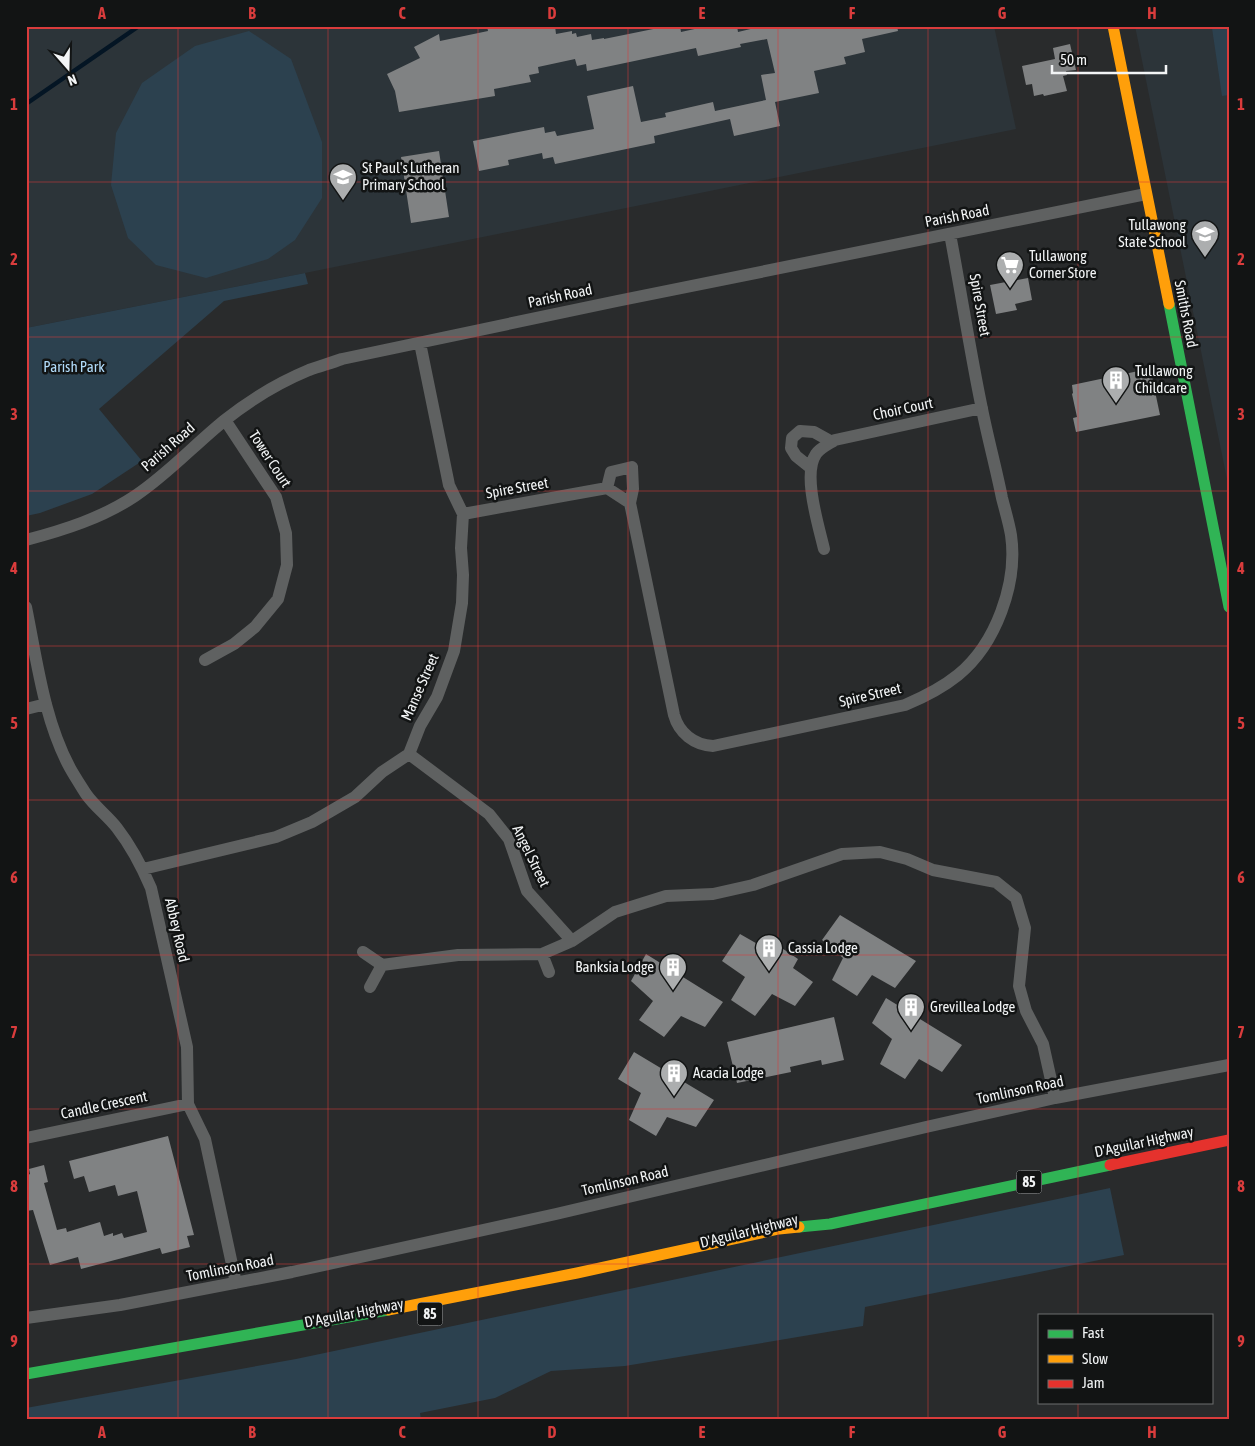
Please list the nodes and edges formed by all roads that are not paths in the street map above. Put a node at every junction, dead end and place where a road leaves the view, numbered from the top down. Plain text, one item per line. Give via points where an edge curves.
1 (1113, 26) edge
2 (1146, 194) junction
3 (950, 234) junction
4 (420, 343) junction
5 (982, 408) junction
6 (225, 420) junction
7 (832, 442) junction
8 (811, 468) junction
9 (607, 488) junction
10 (630, 503) junction
11 (463, 514) junction
12 (26, 540) edge
13 (824, 549) dead end
14 (1229, 607) edge
15 (26, 608) edge
16 (205, 660) dead end
17 (46, 704) junction
18 (26, 709) edge
19 (409, 754) junction
20 (142, 869) junction
21 (572, 941) junction
22 (363, 952) dead end
23 (542, 954) junction
24 (382, 965) junction
25 (549, 972) dead end
26 (370, 987) dead end
27 (1229, 1065) edge
28 (1055, 1098) junction
29 (188, 1104) junction
30 (26, 1138) edge
31 (1229, 1140) edge
32 (830, 1224) junction
33 (780, 1241) dead end
34 (236, 1283) junction
35 (26, 1318) edge
36 (26, 1374) edge

1 - 2 main road, Smiths Road
2 - 3 street, Parish Road
2 - 14 main road, Smiths Road
3 - 4 street, Parish Road
3 - 5 street, Spire Street
4 - 6 street, Parish Road via 342,359 310,370 270,389
4 - 11 street, Manse Street via 450,485
5 - 7 street, Choir Court
5 - 10 street, Spire Street via 1011,536 1009,587 994,628 981,650 959,674 924,697 905,705 713,746 698,744 689,738 677,725 674,715
6 - 12 street, Parish Road via 164,475 133,497 98,517
6 - 16 street, Tower Court via 276,497 286,533 286,565 278,599 256,627
7 - 8 street, Choir Court via 816,454
7 - 8 street via 814,432 800,431 792,438 791,448 796,456
8 - 13 street via 812,496
9 - 10 street
9 - 10 street, Spire Street via 611,472 632,468
9 - 11 street, Spire Street
11 - 19 street, Manse Street via 462,603 454,651 437,697
15 - 17 street, Abbey Road
17 - 18 street
17 - 20 street, Abbey Road via 58,743 71,770 87,795 118,829
19 - 20 street via 382,772 355,797 312,822 276,837
19 - 21 street, Angel Street via 489,814 509,839 527,891
20 - 29 street, Abbey Road via 151,888 186,1047
21 - 23 street
21 - 28 street via 615,912 666,896 712,894 753,885 842,854 880,852 933,870 996,882 1016,898 1025,928 1019,986 1026,1011 1043,1044
22 - 24 street
23 - 24 street via 458,954
23 - 25 street
24 - 26 street
27 - 28 street, Tomlinson Road
28 - 34 street, Tomlinson Road via 556,1214
29 - 30 street, Candle Crescent
29 - 34 street, Abbey Road via 205,1139
31 - 32 main road, D'Aguilar Highway / 85
32 - 33 main road, D'Aguilar Highway / 85
32 - 36 main road, D'Aguilar Highway / 85 via 779,1230 360,1315
34 - 35 street, Tomlinson Road via 120,1305

